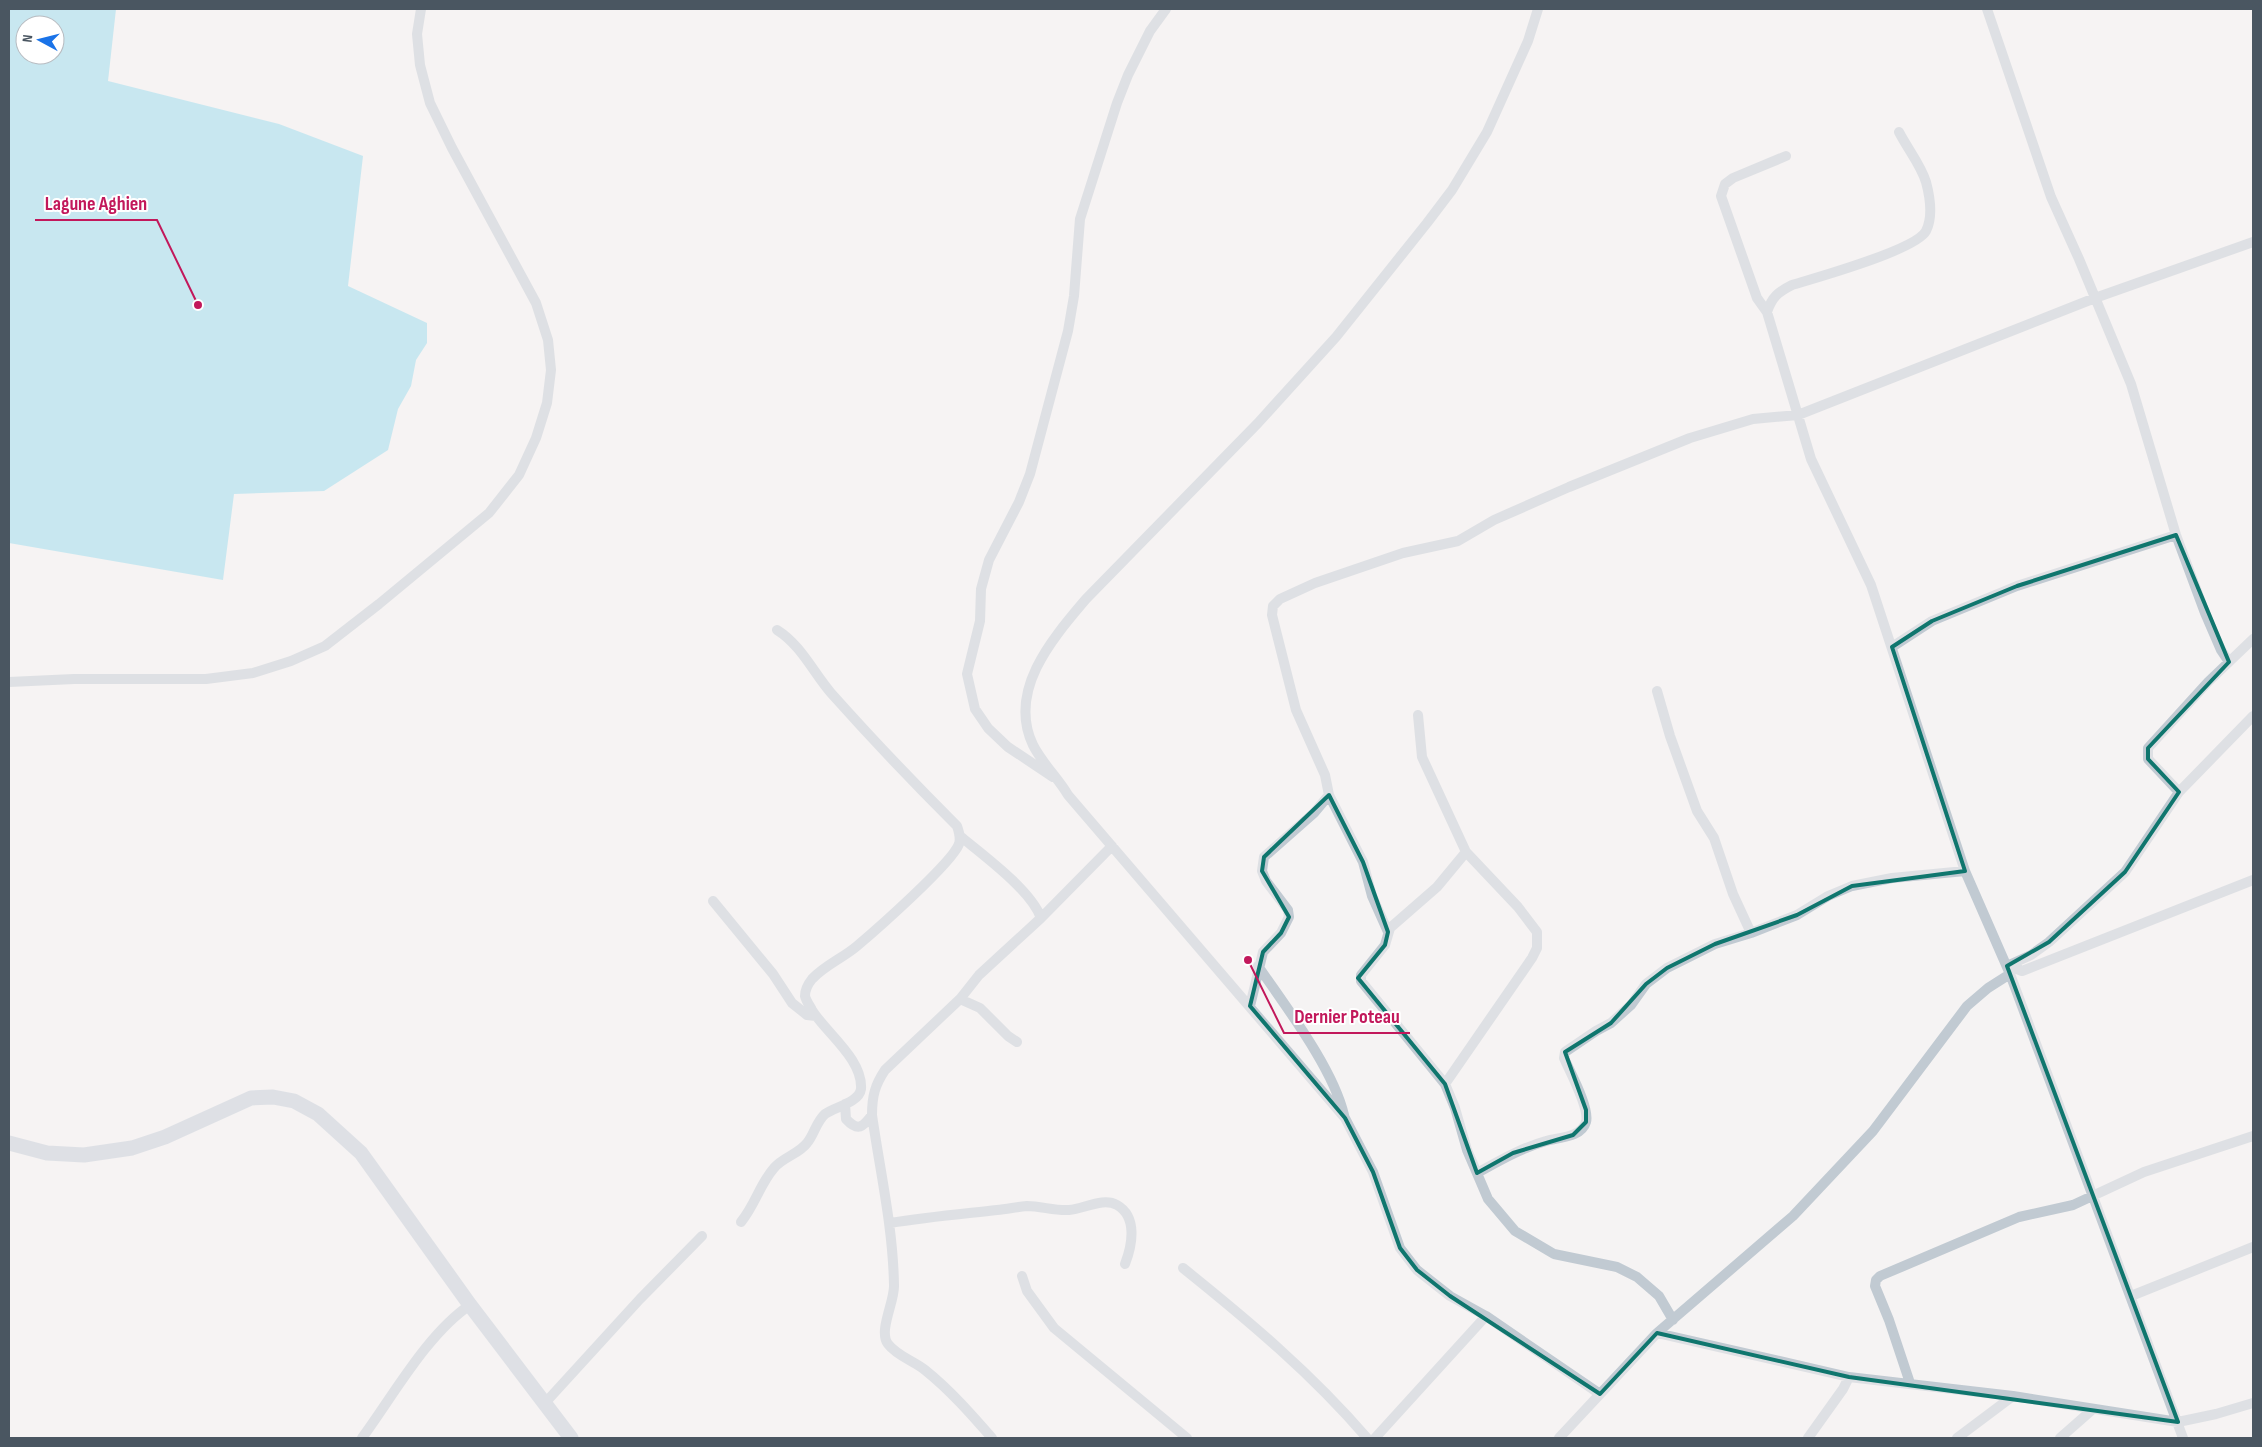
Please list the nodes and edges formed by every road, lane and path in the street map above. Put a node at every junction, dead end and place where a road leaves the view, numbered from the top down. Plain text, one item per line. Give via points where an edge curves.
1 (421, 9) edge
2 (1166, 9) edge
3 (1538, 9) edge
4 (1987, 9) edge
5 (1899, 132) dead end
6 (1786, 156) dead end
7 (2253, 242) edge
8 (2095, 298) junction
9 (1767, 312) junction
10 (1798, 415) junction
11 (2176, 535) junction
12 (777, 630) dead end
13 (2253, 639) edge
14 (1892, 647) junction
15 (2229, 662) junction
16 (9, 682) edge
17 (1657, 691) dead end
18 (1418, 714) dead end
19 (2253, 716) edge
20 (1060, 782) junction
21 (2179, 792) junction
22 (1329, 795) junction
23 (960, 836) junction
24 (1112, 846) junction
25 (1466, 852) junction
26 (1965, 871) junction
27 (2253, 880) edge
28 (713, 901) dead end
29 (1041, 918) junction
30 (1388, 932) junction
31 (1751, 934) junction
32 (1258, 966) junction
33 (2011, 967) junction
34 (960, 999) junction
35 (1250, 1006) junction
36 (816, 1016) junction
37 (1017, 1042) dead end
38 (1445, 1084) junction
39 (859, 1094) junction
40 (872, 1097) junction
41 (845, 1104) junction
42 (872, 1115) junction
43 (1345, 1118) junction
44 (2253, 1136) edge
45 (9, 1143) edge
46 (1477, 1173) junction
47 (2093, 1196) junction
48 (741, 1222) dead end
49 (890, 1223) junction
50 (702, 1236) dead end
51 (2253, 1247) edge
52 (1125, 1264) dead end
53 (1183, 1268) dead end
54 (1022, 1276) dead end
55 (2131, 1296) junction
56 (470, 1305) junction
57 (1486, 1316) junction
58 (1673, 1320) junction
59 (1658, 1333) junction
60 (1849, 1377) junction
61 (1910, 1383) junction
62 (1600, 1394) junction
63 (2013, 1396) junction
64 (2253, 1402) edge
65 (544, 1403) junction
66 (2094, 1409) junction
67 (2178, 1422) junction
68 (2063, 1437) edge
69 (362, 1438) edge
70 (571, 1438) edge
71 (992, 1438) edge
72 (1187, 1438) edge
73 (1367, 1438) edge
74 (1375, 1438) edge
75 (1560, 1438) edge
76 (1808, 1438) edge
77 (1957, 1438) edge
78 (2183, 1438) edge

1 - 16 street via 417,34 420,65 430,103 536,303 548,340 551,370 547,403 519,475 489,513 379,604 325,646 291,661 253,673 206,679
2 - 20 street via 1150,31 1128,75 1080,219 1074,296 1065,341 1030,474 989,560 981,589 980,621 967,674 975,709 988,728 1008,747
3 - 20 street via 1528,41 1487,132 1427,223 1336,337 1258,423 1086,599 1041,659 1026,696 1028,729 1038,753
4 - 8 street via 2051,197
5 - 9 street via 1925,180 1930,211 1925,232 1915,241 1875,258 1780,291 1772,298
6 - 9 street via 1733,178 1725,184 1721,196 1756,298
7 - 8 street
8 - 10 street
8 - 11 street via 2131,384
9 - 10 street
10 - 14 street via 1811,459 1871,585
10 - 22 street via 1753,419 1690,438 1569,486 1494,520 1458,541 1403,553 1315,582 1280,599 1273,606 1272,615 1296,710 1325,775
11 - 14 street via 2017,586 1932,621
11 - 15 street via 2205,612
12 - 23 street via 790,638 842,705 904,774 957,826
13 - 15 street
14 - 26 street
15 - 21 street via 2148,748 2148,759
17 - 31 street via 1697,811 1714,838
18 - 25 street via 1422,758
19 - 21 street
20 - 24 street
21 - 33 street via 2125,872 2049,942
22 - 30 street via 1363,862 1372,896
22 - 32 street via 1314,813 1264,857 1262,872 1288,910 1289,917 1281,933 1263,952
23 - 29 street via 1010,878
23 - 36 street via 950,858 924,884 856,946 812,980 805,996
24 - 29 street
24 - 35 street
25 - 30 street via 1437,887
25 - 38 street via 1518,907 1536,932 1537,948
26 - 31 street via 1892,878 1852,886 1797,915
26 - 33 street
27 - 33 street via 2022,971
28 - 36 street via 792,1002 807,1015
29 - 34 street via 979,975
30 - 38 street via 1385,945 1361,975 1361,981
31 - 46 street via 1716,944 1667,968 1646,984 1611,1023 1565,1052 1564,1058 1586,1110 1586,1122 1581,1130 1513,1153
32 - 35 street
32 - 43 street via 1322,1064 1341,1099
33 - 47 street
33 - 58 street via 1967,1006 1873,1131 1793,1216
34 - 37 street via 980,1008
34 - 40 street via 885,1070
35 - 43 street
36 - 39 street via 840,1043 857,1070
38 - 46 street
39 - 40 street
39 - 41 street
40 - 42 street
41 - 42 street via 846,1119 853,1125 861,1127
41 - 48 street via 826,1113 808,1143 776,1166 764,1180 751,1211
42 - 49 street
43 - 57 street via 1374,1172 1400,1248 1417,1270 1450,1296
44 - 47 street via 2144,1172
45 - 56 street via 47,1153 84,1155 132,1148 165,1137 251,1098 273,1097 294,1101 318,1114 361,1153
46 - 58 street via 1488,1199 1515,1231 1554,1254 1617,1267 1637,1277 1659,1296
47 - 55 street
47 - 61 street via 2073,1205 2019,1217 1876,1280 1875,1286
49 - 52 street via 1027,1206 1067,1211 1092,1204 1112,1203 1124,1210 1131,1224 1130,1250
49 - 71 street via 894,1287 884,1335 887,1343 924,1369 954,1396
50 - 65 street
51 - 55 street
53 - 73 street via 1293,1360
54 - 72 street via 1027,1291 1054,1328
55 - 67 street
56 - 65 street
56 - 69 street via 457,1314 410,1368
57 - 62 street
57 - 74 street
58 - 59 street
59 - 60 street
59 - 62 street
60 - 61 street
60 - 76 street
61 - 63 street
62 - 75 street
63 - 66 street
63 - 77 street
64 - 67 street
65 - 70 street
66 - 67 street
66 - 68 street
67 - 78 street

